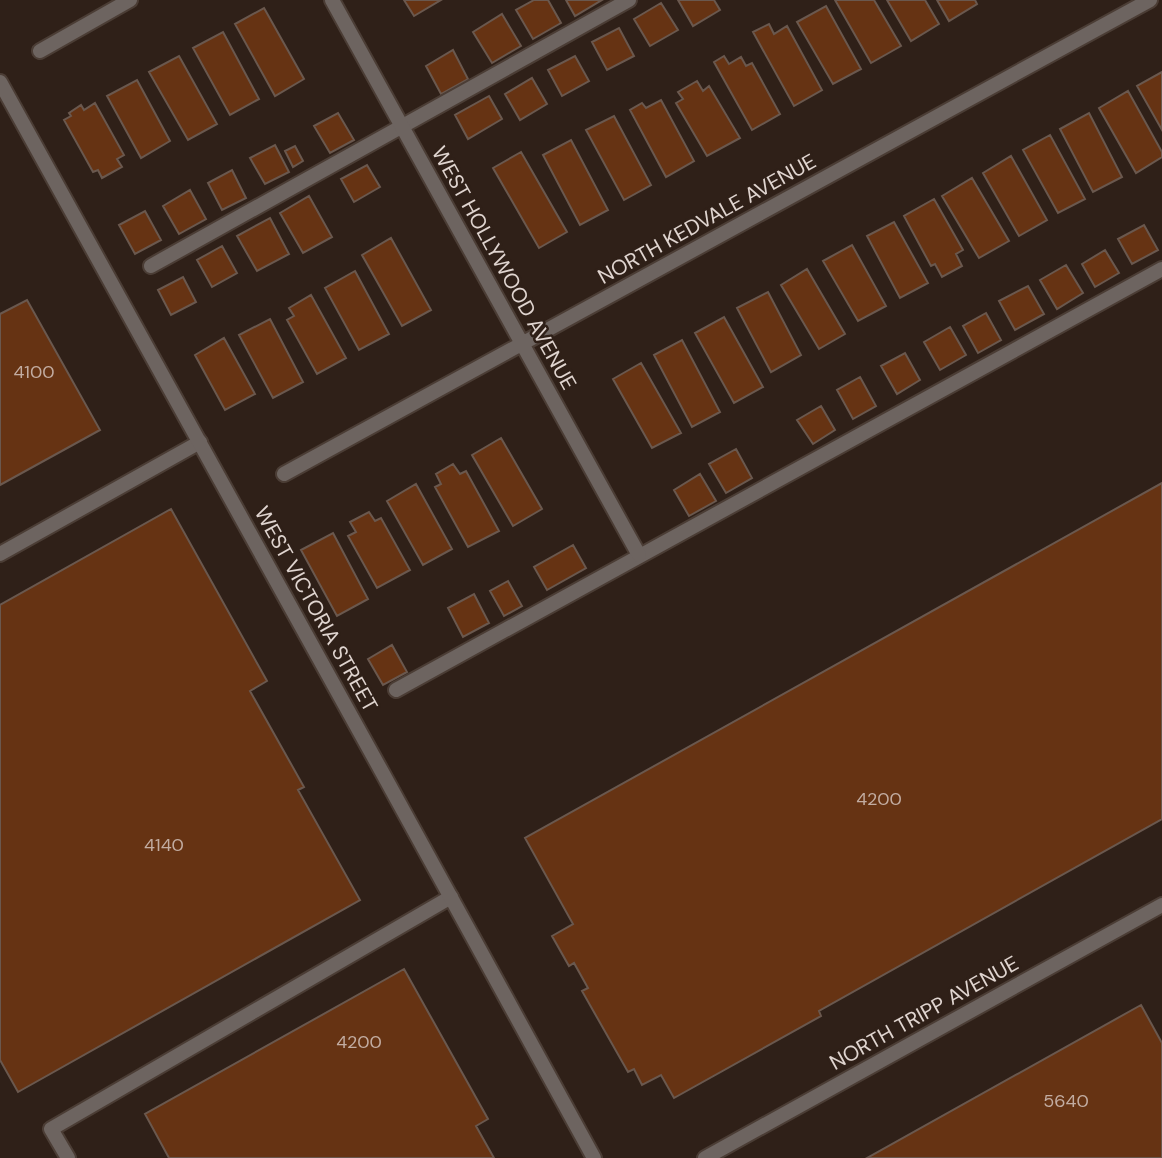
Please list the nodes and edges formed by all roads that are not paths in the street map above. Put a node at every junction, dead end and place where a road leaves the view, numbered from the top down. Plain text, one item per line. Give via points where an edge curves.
1 (130, 0) edge
2 (332, 0) edge
3 (629, 0) edge
4 (1150, 0) edge
5 (40, 51) dead end
6 (0, 82) edge
7 (402, 127) junction
8 (151, 267) dead end
9 (1162, 269) edge
10 (522, 344) junction
11 (200, 442) junction
12 (284, 474) dead end
13 (0, 554) edge
14 (639, 555) junction
15 (396, 690) dead end
16 (451, 897) junction
17 (1162, 905) edge
18 (68, 1158) edge
19 (594, 1158) edge
20 (705, 1158) edge

1 - 5 street
2 - 7 street, WEST HOLLYWOOD AVENUE
3 - 7 street
4 - 10 street, NORTH KEDVALE AVENUE
6 - 11 street, WEST VICTORIA STREET
7 - 8 street
7 - 10 street, WEST HOLLYWOOD AVENUE
9 - 14 street
10 - 12 street, NORTH KEDVALE AVENUE
10 - 14 street, WEST HOLLYWOOD AVENUE
11 - 13 street
11 - 16 street, WEST VICTORIA STREET
14 - 15 street
16 - 18 street via 51,1129
16 - 19 street, WEST VICTORIA STREET
17 - 20 street, NORTH TRIPP AVENUE

